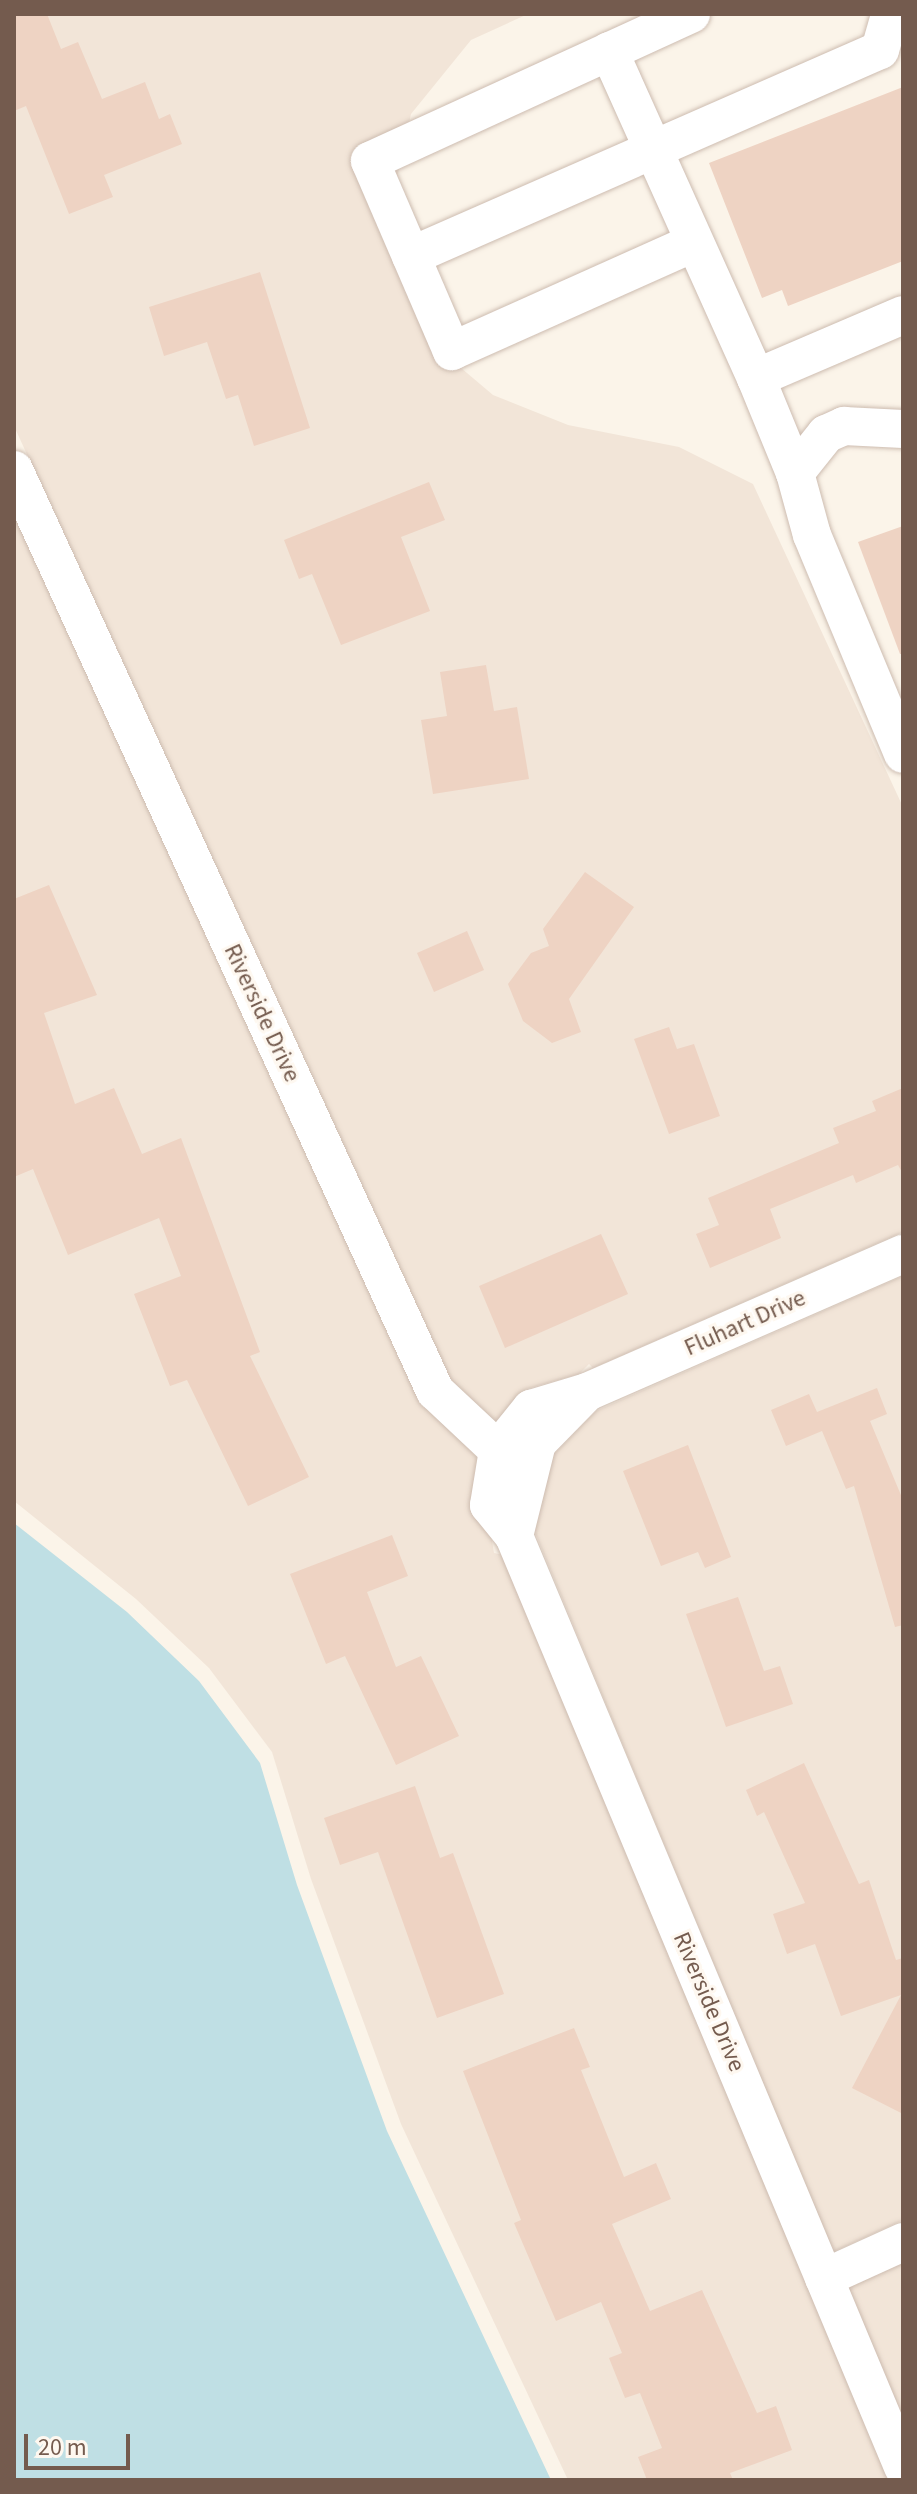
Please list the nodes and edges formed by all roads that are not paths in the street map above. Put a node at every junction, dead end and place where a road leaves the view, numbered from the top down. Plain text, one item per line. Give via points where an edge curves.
1 (691, 14) edge
2 (890, 14) edge
3 (609, 51) junction
4 (652, 150) junction
5 (693, 243) junction
6 (411, 256) junction
7 (903, 315) edge
8 (756, 378) junction
9 (903, 429) edge
10 (14, 470) edge
11 (795, 473) junction
12 (903, 754) edge
13 (903, 1254) edge
14 (587, 1392) junction
15 (498, 1450) junction
16 (514, 1536) junction
17 (903, 2242) edge
18 (824, 2278) junction
19 (903, 2467) edge

1 - 3 street
2 - 4 street via 880,50
3 - 4 street
3 - 6 street via 370,161
4 - 5 street
4 - 6 street
5 - 6 street via 452,351
5 - 8 street
7 - 8 street
8 - 11 street
9 - 11 street via 844,426 816,443
10 - 15 street, Riverside Drive via 435,1391
11 - 12 street via 812,535
13 - 14 street, Fluhart Drive
14 - 15 street, Fluhart Drive via 531,1409
14 - 16 street, Fluhart Drive via 537,1443
15 - 16 street, Riverside Drive via 489,1505
16 - 18 street, Riverside Drive
17 - 18 street
18 - 19 street, Riverside Drive

